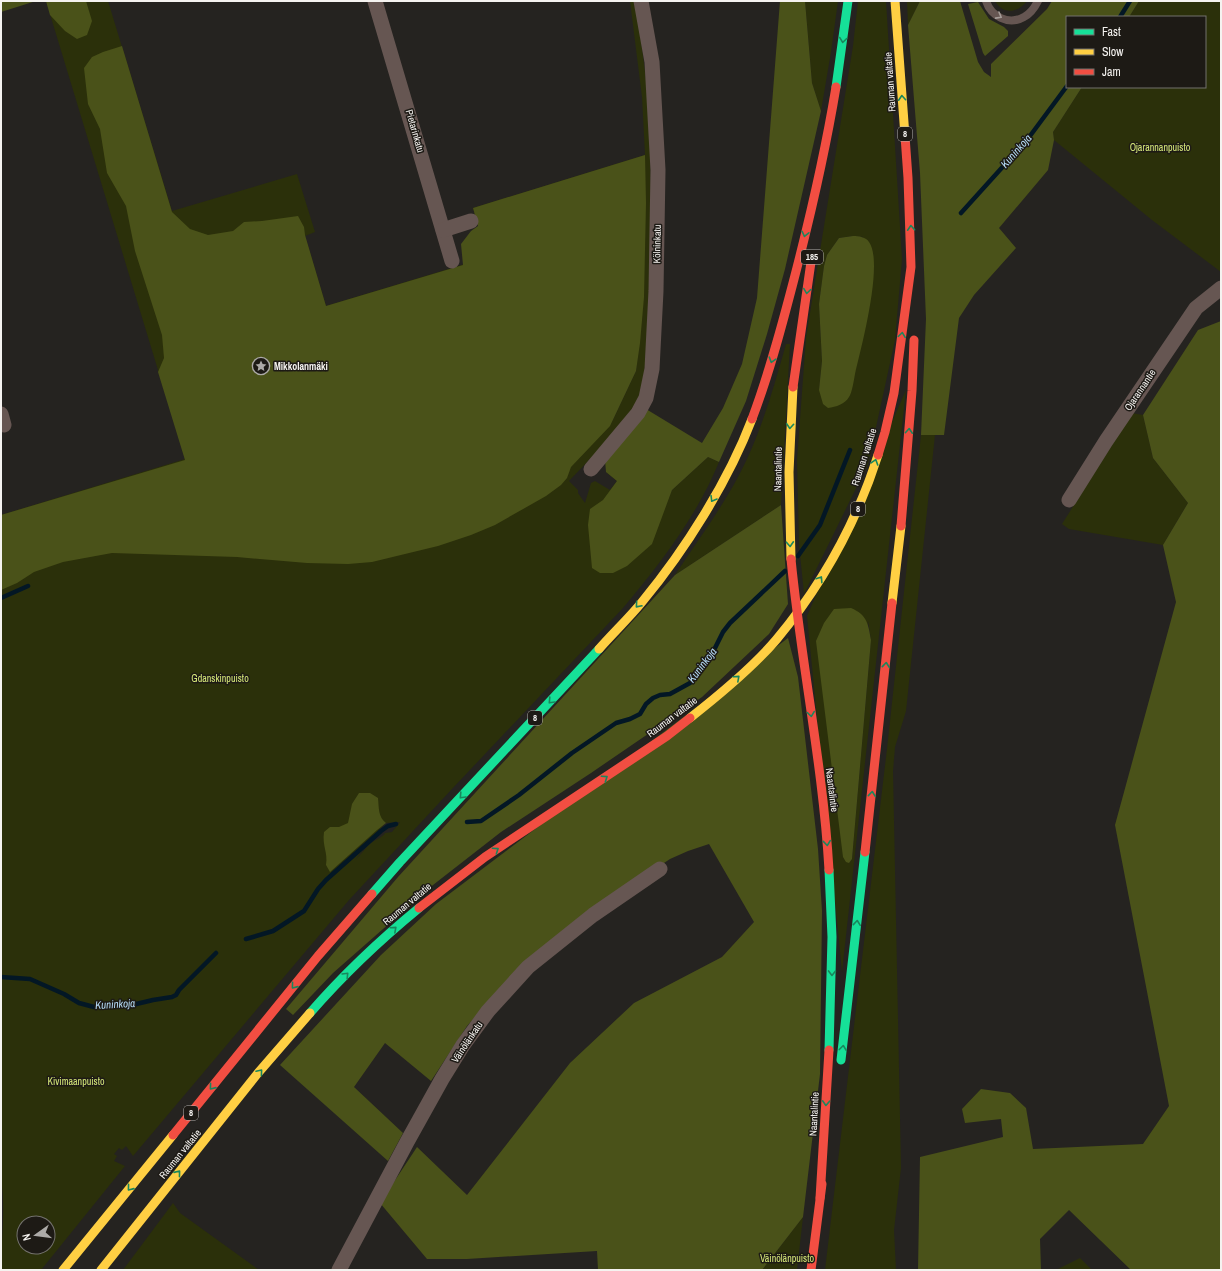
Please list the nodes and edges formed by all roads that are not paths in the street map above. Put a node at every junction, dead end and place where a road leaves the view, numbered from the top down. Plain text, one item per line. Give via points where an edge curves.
1 (375, 1) edge
2 (641, 1) edge
3 (848, 1) edge
4 (895, 1) edge
5 (986, 1) edge
6 (1038, 1) edge
7 (829, 128) junction
8 (471, 221) dead end
9 (443, 230) junction
10 (814, 236) dead end
11 (812, 252) dead end
12 (452, 261) dead end
13 (911, 267) junction
14 (1221, 288) edge
15 (913, 317) dead end
16 (914, 331) dead end
17 (591, 469) dead end
18 (1069, 500) dead end
19 (660, 869) dead end
20 (840, 1071) dead end
21 (834, 1109) dead end
22 (820, 1198) junction
23 (63, 1270) edge
24 (101, 1270) edge
25 (338, 1270) edge
26 (811, 1270) edge

1 - 9 street, Pietarinkatu
2 - 17 street, Kölninkatu via 652,62 658,170 652,369 646,398 638,413
3 -> 7 main road, Rauman valtatie / 8
13 -> 4 main road, Rauman valtatie / 8 via 908,178
5 -> 6 lane via 996,16 1010,20 1023,17
7 - 10 main road, 185
7 -> 23 main road, Rauman valtatie / 8 via 804,242 763,390 732,465 680,551 642,602 400,862 324,950
8 - 9 street
9 - 12 street, Pietarinkatu
11 -> 22 main road, Naantalintie / 185 via 793,387 788,505 791,559 824,807 832,917 831,1018
13 - 15 main road
24 -> 13 main road, Rauman valtatie / 8 via 258,1074 324,997 365,956 440,890 485,857 667,736 708,704 775,641 831,563 870,479 894,393
14 - 18 street, Ojarannantie via 1196,308
20 -> 16 main road via 900,526 912,391
19 - 25 street, Väinölänkatu via 593,914 528,967 488,1012 442,1079
21 - 22 main road, Naantalintie / 185
22 - 26 main road, Naantalintie / 185

